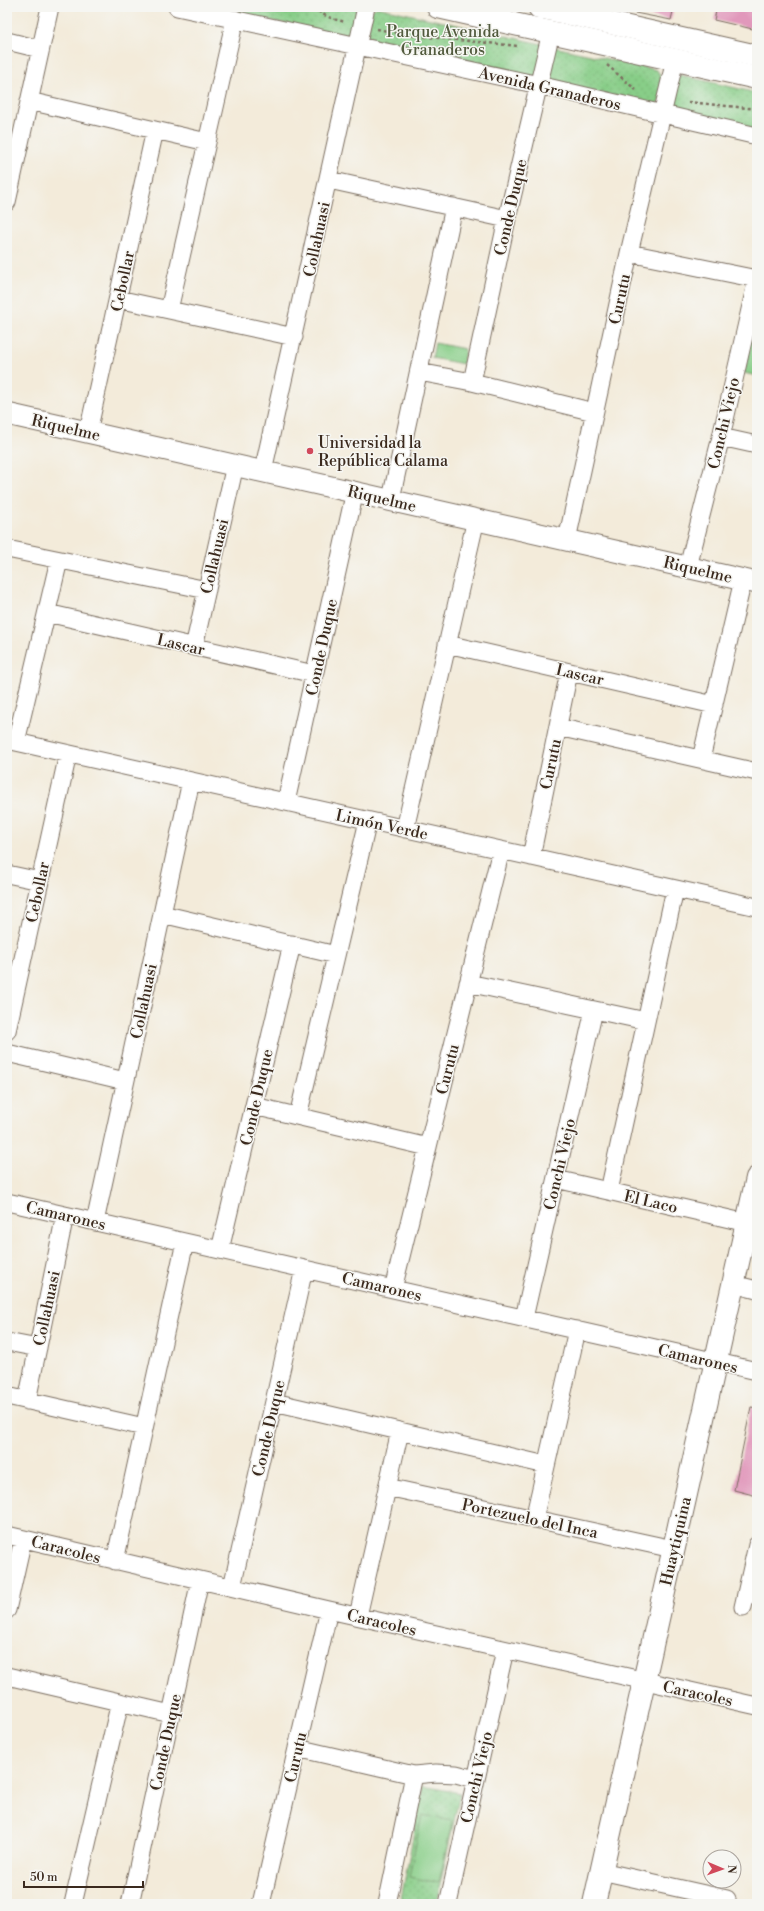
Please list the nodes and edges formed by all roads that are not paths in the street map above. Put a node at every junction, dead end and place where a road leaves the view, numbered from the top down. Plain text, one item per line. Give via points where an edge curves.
1 (50, 7) edge
2 (177, 7) edge
3 (366, 7) edge
4 (438, 7) edge
5 (539, 7) edge
6 (235, 20) junction
7 (551, 32) junction
8 (7, 41) edge
9 (358, 46) junction
10 (40, 49) junction
11 (757, 56) edge
12 (675, 60) junction
13 (757, 78) edge
14 (539, 85) junction
15 (28, 101) junction
16 (662, 114) junction
17 (155, 130) junction
18 (757, 136) edge
19 (207, 142) junction
20 (10, 174) edge
21 (329, 180) junction
22 (7, 202) edge
23 (454, 207) junction
24 (507, 219) junction
25 (629, 253) junction
26 (757, 279) edge
27 (118, 299) junction
28 (169, 310) junction
29 (294, 337) junction
30 (419, 372) junction
31 (472, 382) junction
32 (594, 412) junction
33 (7, 414) edge
34 (88, 432) junction
35 (721, 437) junction
36 (757, 445) edge
37 (235, 465) junction
38 (263, 471) junction
39 (355, 491) junction
40 (390, 499) junction
41 (476, 519) junction
42 (567, 540) junction
43 (7, 549) edge
44 (59, 560) junction
45 (688, 567) junction
46 (750, 581) edge
47 (207, 590) junction
48 (46, 613) junction
49 (447, 644) junction
50 (194, 647) junction
51 (569, 672) junction
52 (314, 674) junction
53 (714, 705) junction
54 (558, 727) junction
55 (12, 741) edge
56 (68, 754) junction
57 (701, 759) junction
58 (757, 772) edge
59 (191, 781) junction
60 (286, 802) junction
61 (368, 821) junction
62 (405, 829) junction
63 (501, 850) junction
64 (531, 857) junction
65 (7, 874) edge
66 (40, 881) junction
67 (675, 889) junction
68 (757, 907) edge
69 (162, 914) junction
70 (292, 944) junction
71 (336, 955) junction
72 (468, 983) junction
73 (594, 1010) junction
74 (646, 1021) junction
75 (7, 1031) edge
76 (7, 1053) edge
77 (126, 1082) junction
78 (254, 1106) junction
79 (298, 1116) junction
80 (428, 1146) junction
81 (757, 1178) edge
82 (556, 1179) junction
83 (609, 1191) junction
84 (7, 1202) edge
85 (65, 1215) junction
86 (95, 1222) junction
87 (747, 1223) junction
88 (185, 1242) junction
89 (220, 1250) junction
90 (304, 1269) junction
91 (733, 1284) junction
92 (393, 1289) junction
93 (757, 1290) edge
94 (524, 1318) junction
95 (577, 1330) junction
96 (7, 1342) edge
97 (38, 1348) junction
98 (716, 1362) junction
99 (757, 1371) edge
100 (7, 1396) edge
101 (27, 1401) junction
102 (274, 1402) junction
103 (144, 1427) junction
104 (400, 1431) junction
105 (546, 1465) junction
106 (388, 1487) junction
107 (534, 1519) junction
108 (15, 1537) edge
109 (757, 1545) edge
110 (673, 1550) junction
111 (115, 1561) junction
112 (200, 1580) junction
113 (232, 1587) junction
114 (743, 1607) dead end
115 (7, 1610) edge
116 (329, 1610) junction
117 (358, 1616) junction
118 (505, 1650) junction
119 (7, 1676) edge
120 (644, 1681) junction
121 (120, 1702) junction
122 (757, 1706) edge
123 (171, 1714) junction
124 (297, 1748) junction
125 (414, 1775) junction
126 (475, 1779) junction
127 (601, 1871) junction
128 (727, 1899) dead end
129 (73, 1904) edge
130 (130, 1904) edge
131 (261, 1904) edge
132 (387, 1904) edge
133 (448, 1904) edge
134 (594, 1904) edge

1 - 10 street
2 - 6 street, Avenida Granaderos
3 - 9 street, Collahuasi
4 - 7 main road
5 - 11 main road
6 - 9 street, Avenida Granaderos
6 - 19 street
7 - 12 main road
7 - 14 street, Conde Duque
8 - 10 street
9 - 14 street, Avenida Granaderos
9 - 21 street, Collahuasi
10 - 15 street
12 - 13 main road
12 - 16 street, Curutu
14 - 16 street, Avenida Granaderos
14 - 24 street, Conde Duque
15 - 17 street
15 - 20 street
16 - 18 street, Avenida Granaderos
16 - 25 street, Curutu
17 - 19 street
17 - 27 street, Cebollar
19 - 28 street
20 - 22 street
21 - 23 street
21 - 29 street, Collahuasi
23 - 24 street
23 - 30 street
24 - 31 street, Conde Duque
25 - 26 street
25 - 32 street, Curutu
26 - 35 street, Conchi Viejo
27 - 28 street
27 - 34 street, Cebollar
28 - 29 street
29 - 38 street, Collahuasi
30 - 31 street
30 - 40 street
31 - 32 street
32 - 42 street, Curutu
33 - 34 street, Riquelme
34 - 37 street, Riquelme
35 - 36 street
35 - 45 street, Conchi Viejo
37 - 38 street, Riquelme
37 - 47 street, Collahuasi
38 - 39 street, Riquelme
39 - 40 street, Riquelme
39 - 52 street, Conde Duque
40 - 41 street, Riquelme
41 - 42 street, Riquelme
41 - 49 street
42 - 45 street, Riquelme
43 - 44 street
44 - 47 street
44 - 48 street
45 - 46 street, Riquelme
46 - 53 street
47 - 50 street, Collahuasi
48 - 50 street, Lascar
48 - 55 street
49 - 51 street, Lascar
49 - 62 street
50 - 52 street, Lascar
51 - 53 street, Lascar
51 - 54 street, Curutu
52 - 60 street, Conde Duque
53 - 57 street
54 - 57 street
54 - 64 street, Curutu
55 - 56 street, Limón Verde
56 - 59 street, Limón Verde
56 - 66 street, Cebollar
57 - 58 street
59 - 60 street, Limón Verde
59 - 69 street, Collahuasi
60 - 61 street, Limón Verde
61 - 62 street, Limón Verde
61 - 71 street
62 - 63 street, Limón Verde
63 - 64 street, Limón Verde
63 - 72 street, Curutu
64 - 67 street, Limón Verde
65 - 66 street
66 - 75 street, Cebollar
67 - 68 street, Limón Verde
67 - 74 street
69 - 70 street
69 - 77 street, Collahuasi
70 - 71 street
70 - 78 street, Conde Duque
71 - 79 street
72 - 73 street
72 - 80 street, Curutu
73 - 74 street
73 - 82 street, Conchi Viejo
74 - 83 street
76 - 77 street
77 - 86 street, Collahuasi
78 - 79 street
78 - 89 street, Conde Duque
79 - 80 street
80 - 92 street, Curutu
81 - 87 main road, Huaytiquina
82 - 83 street, El Laco
82 - 94 street, Conchi Viejo
83 - 87 street, El Laco
84 - 85 street, Camarones
85 - 86 street, Camarones
85 - 97 street, Collahuasi
86 - 88 street, Camarones
87 - 91 main road, Huaytiquina
88 - 89 street, Camarones
88 - 103 street
89 - 90 street, Camarones
90 - 92 street, Camarones
90 - 102 street, Conde Duque
91 - 93 street
91 - 98 main road, Huaytiquina
92 - 94 street, Camarones
94 - 95 street, Camarones
95 - 98 street, Camarones
95 - 105 street
96 - 97 street
97 - 101 street, Collahuasi
98 - 99 street, Camarones
98 - 110 main road, Huaytiquina
100 - 101 street
101 - 103 street
102 - 104 street
102 - 113 street, Conde Duque
103 - 111 street
104 - 105 street
104 - 106 street
105 - 107 street
106 - 107 street, Portezuelo del Inca
106 - 117 street
107 - 110 street, Portezuelo del Inca
108 - 111 street, Caracoles
108 - 115 street
109 - 114 street
110 - 120 main road, Huaytiquina
111 - 112 street, Caracoles
112 - 113 street, Caracoles
112 - 123 street, Conde Duque
113 - 116 street, Caracoles
116 - 117 street, Caracoles
116 - 124 street, Curutu
117 - 118 street, Caracoles
118 - 120 street, Caracoles
118 - 126 street, Conchi Viejo
119 - 121 street
120 - 122 street, Caracoles
120 - 127 main road, Huaytiquina
121 - 123 street
121 - 129 street
123 - 130 street, Conde Duque
124 - 125 street
124 - 131 street, Curutu
125 - 126 street via 456,1774
125 - 132 street
126 - 133 street, Conchi Viejo
127 - 128 street
127 - 134 main road, Huaytiquina

